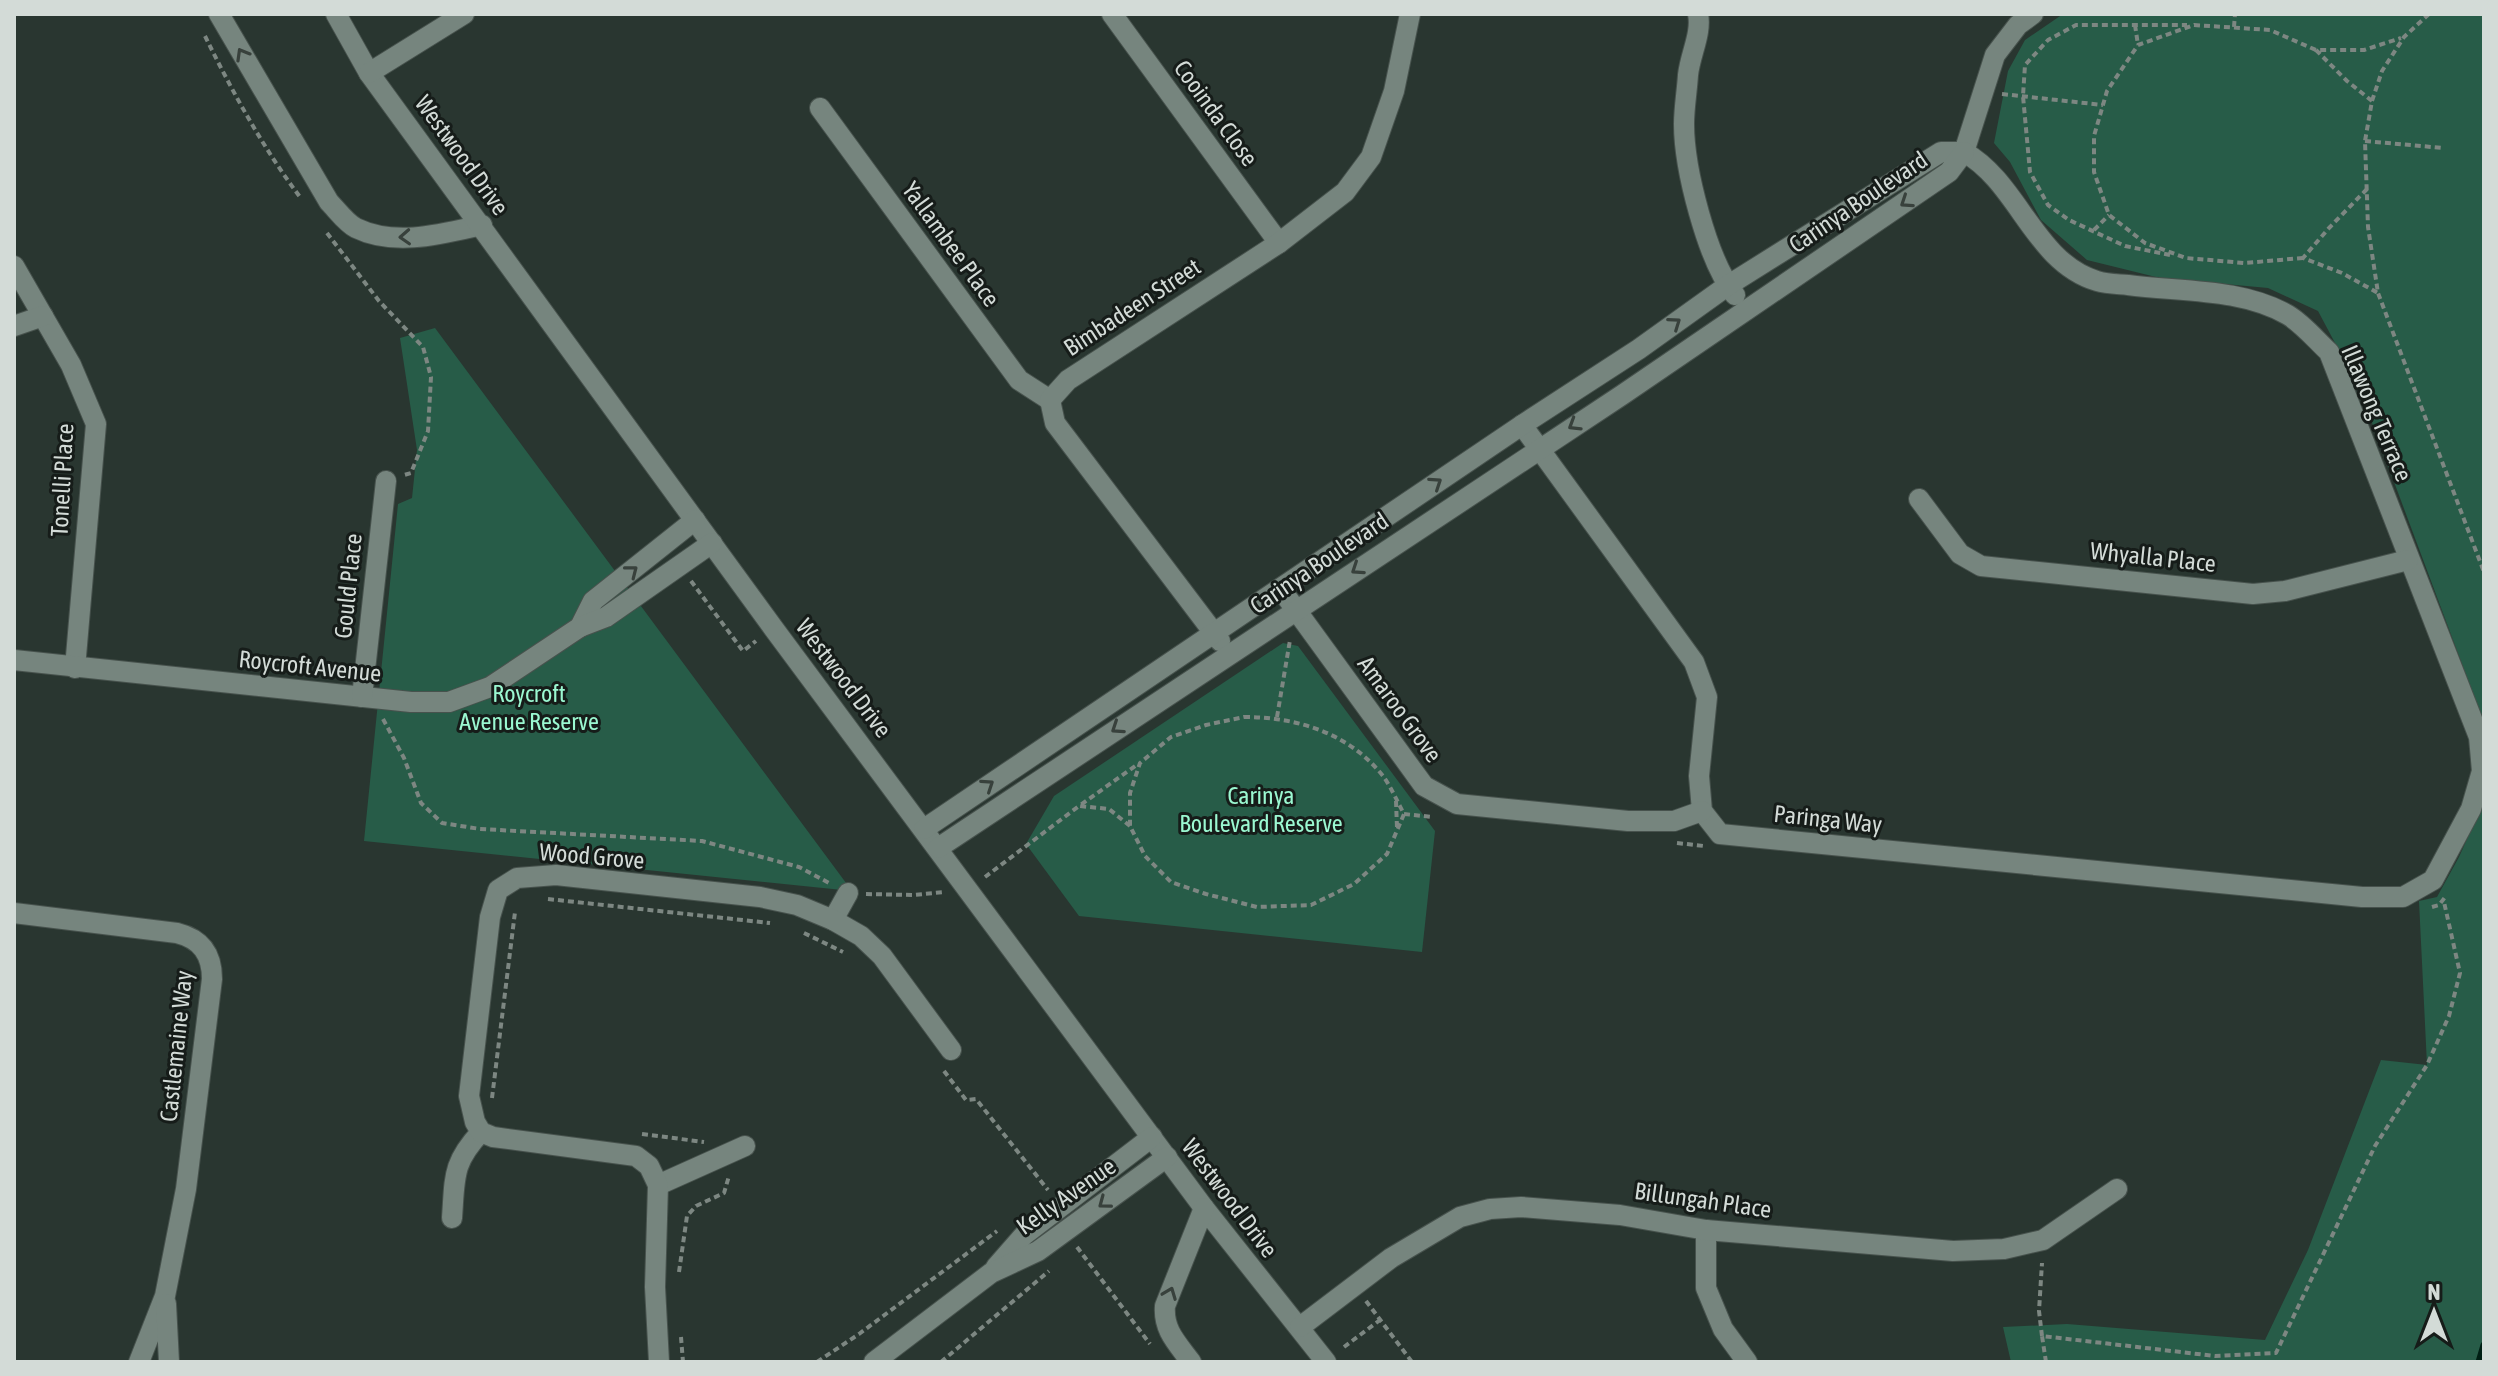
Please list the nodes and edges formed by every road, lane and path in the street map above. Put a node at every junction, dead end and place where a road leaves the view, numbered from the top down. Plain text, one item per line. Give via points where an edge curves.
1 (219, 14) edge
2 (336, 14) edge
3 (464, 14) edge
4 (1112, 14) edge
5 (1410, 14) edge
6 (1698, 14) edge
7 (2033, 14) edge
8 (2235, 14) edge
9 (2429, 14) edge
10 (2135, 25) junction
11 (2194, 25) junction
12 (201, 27) dead end
13 (2234, 27) junction
14 (2404, 37) junction
15 (2138, 45) junction
16 (2316, 50) junction
17 (369, 73) junction
18 (1985, 93) junction
19 (2023, 96) junction
20 (2372, 101) junction
21 (2103, 105) junction
22 (820, 108) dead end
23 (2365, 141) junction
24 (2443, 148) dead end
25 (1964, 152) junction
26 (2367, 189) junction
27 (308, 208) dead end
28 (1851, 208) junction
29 (2109, 215) junction
30 (482, 225) junction
31 (1865, 230) junction
32 (2094, 230) junction
33 (325, 231) dead end
34 (1279, 243) junction
35 (2186, 258) junction
36 (2303, 258) junction
37 (14, 266) edge
38 (1727, 286) junction
39 (2378, 293) junction
40 (1745, 309) junction
41 (43, 316) junction
42 (14, 326) edge
43 (1639, 349) junction
44 (1657, 371) junction
45 (1605, 372) junction
46 (1622, 395) junction
47 (1050, 400) junction
48 (1522, 425) junction
49 (1538, 448) junction
50 (386, 481) joint
51 (1919, 499) dead end
52 (1396, 510) junction
53 (695, 520) junction
54 (1415, 530) junction
55 (712, 543) junction
56 (2408, 560) junction
57 (2484, 572) edge
58 (690, 579) dead end
59 (1281, 588) junction
60 (1295, 610) junction
61 (580, 627) junction
62 (774, 629) junction
63 (1292, 632) dead end
64 (1213, 633) junction
65 (1230, 654) junction
66 (14, 660) edge
67 (75, 668) junction
68 (1131, 688) junction
69 (362, 697) junction
70 (1144, 709) junction
71 (1277, 717) junction
72 (383, 718) dead end
73 (1037, 751) junction
74 (1140, 763) junction
75 (1049, 773) junction
76 (1079, 806) junction
77 (1702, 811) junction
78 (1130, 826) junction
79 (924, 829) junction
80 (938, 848) junction
81 (969, 890) junction
82 (848, 893) junction
83 (2403, 897) joint
84 (543, 898) dead end
85 (2444, 901) dead end
86 (516, 908) dead end
87 (14, 913) edge
88 (833, 920) junction
89 (771, 923) dead end
90 (801, 931) dead end
91 (856, 959) dead end
92 (944, 1056) joint
93 (492, 1104) dead end
94 (481, 1132) junction
95 (640, 1134) dead end
96 (1152, 1137) junction
97 (745, 1146) dead end
98 (723, 1156) junction
99 (1167, 1157) junction
100 (658, 1185) junction
101 (2117, 1189) dead end
102 (1049, 1192) dead end
103 (1204, 1208) junction
104 (452, 1218) dead end
105 (999, 1230) dead end
106 (1706, 1230) junction
107 (2043, 1240) junction
108 (1077, 1247) dead end
109 (991, 1273) junction
110 (678, 1280) dead end
111 (165, 1296) junction
112 (1362, 1296) dead end
113 (1380, 1320) junction
114 (680, 1327) dead end
115 (1300, 1327) junction
116 (2042, 1336) junction
117 (1344, 1347) dead end
118 (1155, 1351) dead end
119 (139, 1362) edge
120 (169, 1362) edge
121 (659, 1362) edge
122 (683, 1362) edge
123 (817, 1362) edge
124 (874, 1362) edge
125 (1191, 1362) edge
126 (1326, 1362) edge
127 (1412, 1362) edge
128 (1747, 1362) edge
129 (2046, 1362) edge

30 -> 1 street via 387,238 354,228 329,202
2 - 17 street, Westwood Drive
3 - 17 street
4 - 34 street, Cooinda Close
5 - 34 street, Bimbadeen Street via 1394,91 1371,157 1345,192
6 - 38 street via 1684,126 1697,207
7 - 18 street via 1995,55
8 - 13 path
9 - 14 path
10 - 11 path
10 - 15 path
10 - 19 path via 2076,25 2048,40 2025,65
11 - 13 path
11 - 15 path
12 - 27 path via 283,174
13 - 16 path via 2270,30
14 - 16 path via 2364,50
14 - 20 path via 2382,71
15 - 21 path
16 - 20 path
17 - 30 street, Westwood Drive
18 - 19 path
18 - 25 street
19 - 21 path
19 - 32 path via 2030,172 2048,205
20 - 23 path
21 - 29 path via 2094,136 2094,172
22 - 47 street, Yallambee Place via 1019,380
23 - 24 path
23 - 26 path
25 - 28 street, Carinya Boulevard via 1941,152
25 -> 31 street, Carinya Boulevard via 1949,172
25 - 56 street, Illawong Terrace via 1982,162 2005,187 2066,266 2097,281 2252,299 2290,317 2310,334 2329,352
26 - 36 path
26 - 39 path
28 - 31 street
28 - 38 street, Carinya Boulevard
29 - 32 path
29 - 35 path via 2145,243
30 - 53 street, Westwood Drive
31 - 40 street, Carinya Boulevard
32 - 35 path via 2125,246
33 - 50 path via 423,347 431,377 428,431 411,473
34 - 47 street, Bimbadeen Street via 1068,380
35 - 36 path via 2244,263
36 - 39 path
37 - 41 street, Tonelli Place
38 - 40 street
43 -> 38 street, Carinya Boulevard
39 - 57 path
40 - 44 street, Carinya Boulevard
41 - 42 street
41 - 67 street, Tonelli Place via 96,424
43 - 44 street
43 - 45 street, Carinya Boulevard
44 - 46 street, Carinya Boulevard
45 - 46 street
45 - 48 street, Carinya Boulevard
46 -> 49 street, Carinya Boulevard
47 - 64 street via 1055,423
48 - 49 street
52 -> 48 street, Carinya Boulevard
49 - 54 street, Carinya Boulevard
49 - 77 street via 1694,662 1707,697 1699,776
50 - 69 street, Gould Place
51 - 56 street, Whyalla Place via 1960,554 1981,566 2253,594
52 - 54 street
52 - 59 street, Carinya Boulevard
53 - 55 street, Westwood Drive
61 -> 53 street, Roycroft Avenue via 593,601
54 -> 60 street, Carinya Boulevard
55 - 61 street, Roycroft Avenue via 606,617
55 - 62 street, Westwood Drive
56 - 83 street, Illawong Terrace via 2479,737 2482,771 2471,809 2433,880
58 - 62 path via 743,651
59 - 60 street, Amaroo Grove
59 - 64 street, Carinya Boulevard
60 - 65 street, Carinya Boulevard
60 - 77 street, Amaroo Grove via 1424,786 1457,804 1628,821 1674,821
61 - 69 street, Roycroft Avenue via 490,687 449,702
62 - 79 street, Westwood Drive
63 - 71 path
64 - 65 street
64 - 68 street, Carinya Boulevard
65 - 70 street, Carinya Boulevard
66 - 67 street, Roycroft Avenue
67 - 69 street, Roycroft Avenue
68 - 70 street
68 - 73 street, Carinya Boulevard
70 -> 75 street, Carinya Boulevard
71 - 74 path via 1206,725 1171,737
71 - 78 path via 1323,730 1364,755 1385,778 1404,814 1387,854 1354,884 1311,905 1257,907 1206,894 1171,882 1145,856
72 - 82 path via 421,803 442,823 702,841 799,867
73 - 75 street
79 -> 73 street, Carinya Boulevard
74 - 76 path
74 - 78 path via 1130,793
75 - 80 street, Carinya Boulevard
76 - 78 path via 1109,809
76 - 81 path
77 - 83 street, Paringa Way via 1720,834 2346,896
79 - 80 street, Westwood Drive
80 - 81 street, Westwood Drive
81 - 82 path
81 - 96 street, Westwood Drive
82 - 88 street
84 - 89 path
85 - 116 path via 2460,973 2449,1016 2427,1065 2375,1146 2276,1353 2215,1356
86 - 93 path
87 - 111 street, Castlemaine Way via 177,933 197,941 211,960 186,1189
88 - 92 street, Wood Grove via 882,956
88 - 94 street, Wood Grove via 760,897 556,875 507,883 496,892 490,917 469,1083 471,1111
90 - 91 path
92 - 102 path via 966,1100 976,1099
94 - 100 street via 500,1139 636,1156 649,1166
94 - 104 street via 459,1160
95 - 98 path via 708,1143
96 - 99 street, Westwood Drive
96 - 109 street, Kelly Avenue via 1024,1235
97 - 98 street
98 - 100 street
98 - 110 path via 728,1185 719,1197 696,1206 687,1216
99 - 103 street, Westwood Drive
99 -> 109 street, Kelly Avenue via 1038,1251
100 - 121 street
101 - 107 street, Billungah Place
103 - 115 street, Westwood Drive
125 -> 103 street via 1168,1331 1165,1306
105 - 123 path
106 - 107 street, Billungah Place via 1953,1251 2004,1249
106 - 115 street, Billungah Place via 1620,1215 1490,1209 1460,1217 1391,1258
106 - 128 street via 1706,1288 1723,1329
107 - 116 path
108 - 118 path
109 - 124 street, Kelly Avenue
111 - 119 street, Castlemaine Way
111 - 120 street, Castlemaine Way
112 - 113 path
113 - 117 path
113 - 127 path
114 - 122 path
115 - 126 street, Westwood Drive
116 - 129 path

